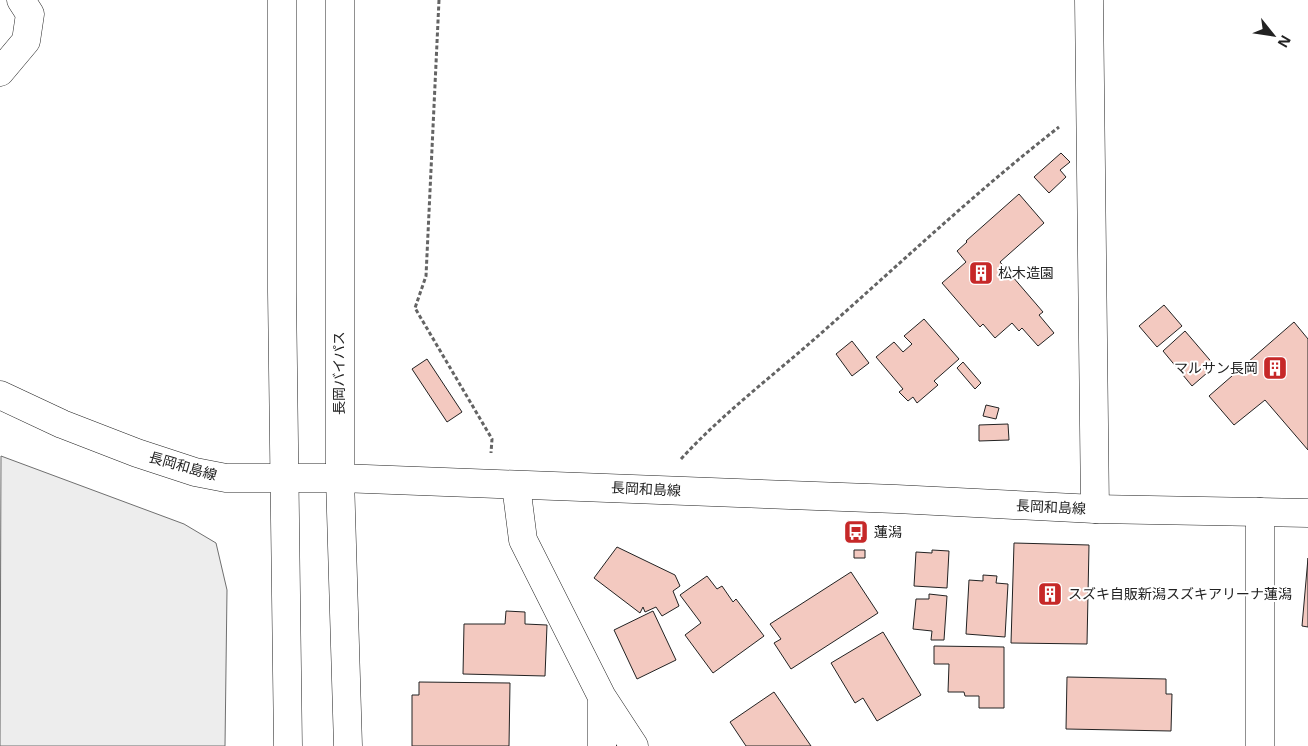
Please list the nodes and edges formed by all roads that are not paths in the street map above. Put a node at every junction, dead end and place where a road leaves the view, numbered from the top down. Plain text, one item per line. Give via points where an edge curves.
1 (21, 0) edge
2 (282, 0) edge
3 (340, 0) edge
4 (1090, 0) edge
5 (0, 72) edge
6 (0, 395) edge
7 (284, 478) junction
8 (340, 478) junction
9 (516, 485) junction
10 (1095, 509) junction
11 (1260, 512) junction
12 (1308, 513) edge
13 (602, 697) junction
14 (288, 746) edge
15 (348, 746) edge
16 (602, 746) edge
17 (634, 746) edge
18 (1260, 746) edge

1 - 5 main road via 30,14 26,42
2 - 7 main road
3 - 8 main road, 長岡バイパス
4 - 10 main road
6 - 7 main road, 長岡和島線 via 62,424 195,472 226,478
7 - 8 main road, 長岡和島線
7 - 14 main road
8 - 9 main road, 長岡和島線
8 - 15 main road, 長岡バイパス
9 - 10 main road, 長岡和島線
9 - 13 main road via 523,540
10 - 11 main road, 長岡和島線
11 - 12 main road, 長岡和島線
11 - 18 main road
13 - 16 main road
13 - 17 main road

